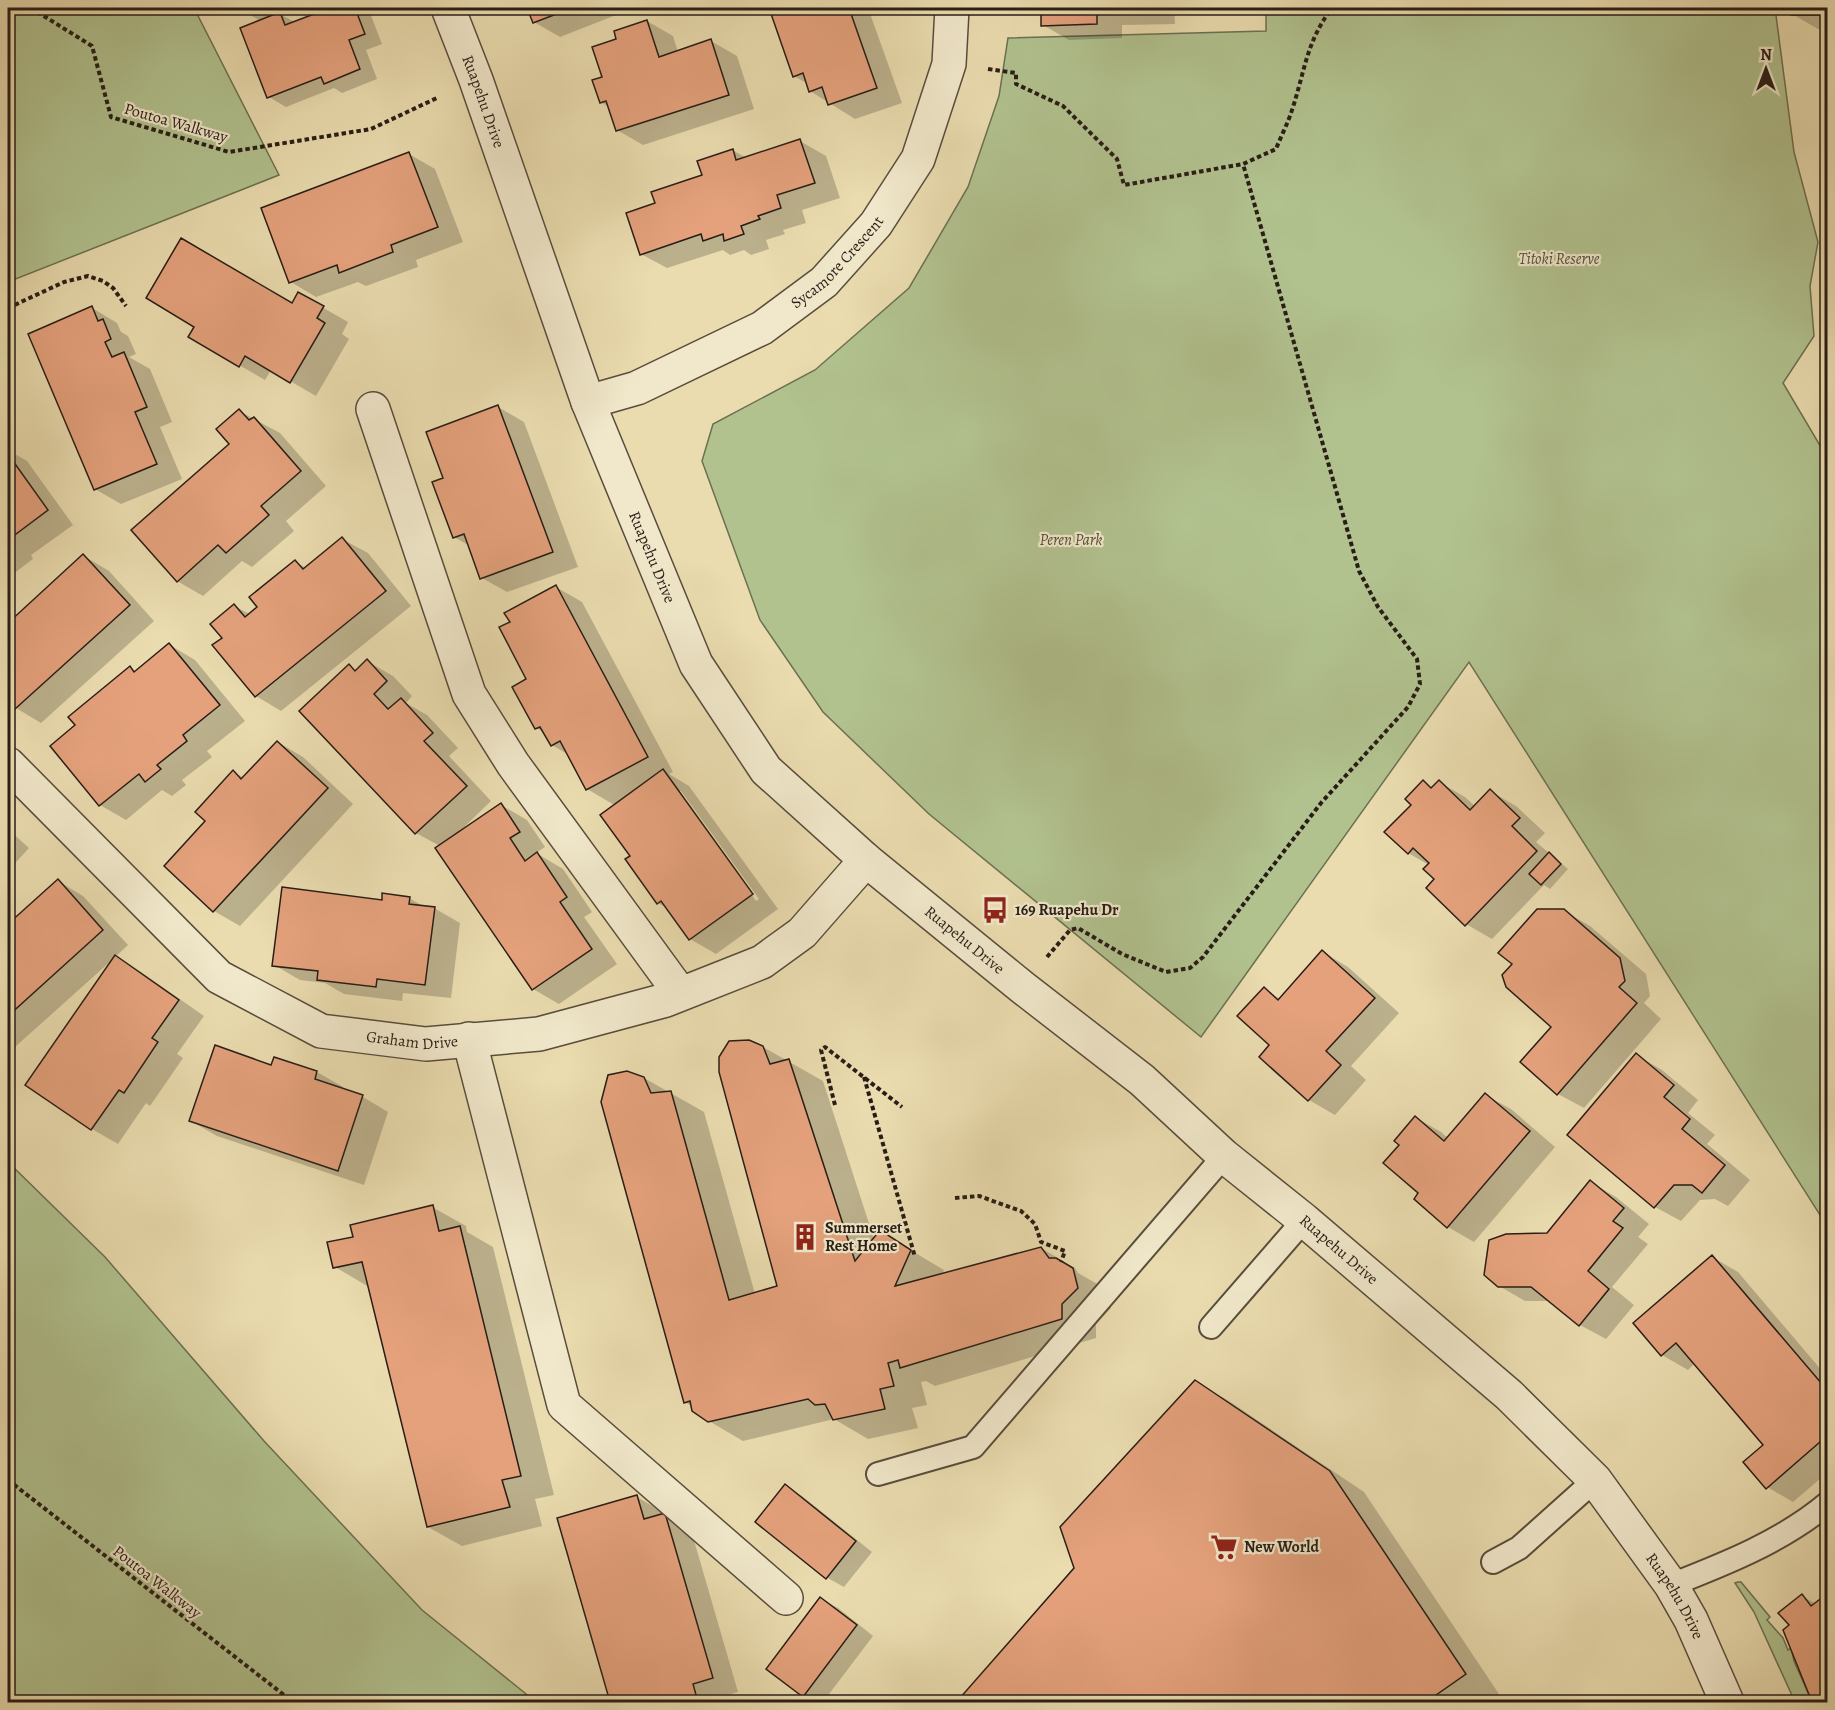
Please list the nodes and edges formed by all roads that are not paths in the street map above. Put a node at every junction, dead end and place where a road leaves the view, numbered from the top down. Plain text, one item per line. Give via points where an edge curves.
1 (448, 8) edge
2 (952, 8) edge
3 (588, 402) junction
4 (372, 409) dead end
5 (8, 764) edge
6 (866, 860) junction
7 (680, 993) junction
8 (469, 1039) junction
9 (1224, 1156) junction
10 (1304, 1220) junction
11 (1211, 1327) dead end
12 (879, 1474) dead end
13 (1595, 1480) junction
14 (1827, 1503) edge
15 (1493, 1562) dead end
16 (1671, 1585) junction
17 (786, 1598) dead end
18 (1727, 1702) edge

1 - 3 street, Ruapehu Drive
2 - 3 street, Sycamore Crescent via 949,64 918,159 876,224 824,282 762,328 637,388
3 - 6 street, Ruapehu Drive via 696,664 766,770
4 - 7 street via 469,694 513,764
5 - 8 street, Graham Drive via 219,977 321,1031 426,1044
6 - 7 street, Graham Drive via 802,933 762,962
6 - 9 street, Ruapehu Drive via 1142,1080
7 - 8 street, Graham Drive via 539,1034
8 - 17 street via 564,1405
9 - 10 street, Ruapehu Drive
9 - 12 lane via 973,1447
10 - 11 lane
10 - 13 street, Ruapehu Drive via 1509,1395
13 - 15 lane via 1519,1548
13 - 16 street, Ruapehu Drive
14 - 16 lane via 1776,1538
16 - 18 street, Ruapehu Drive

